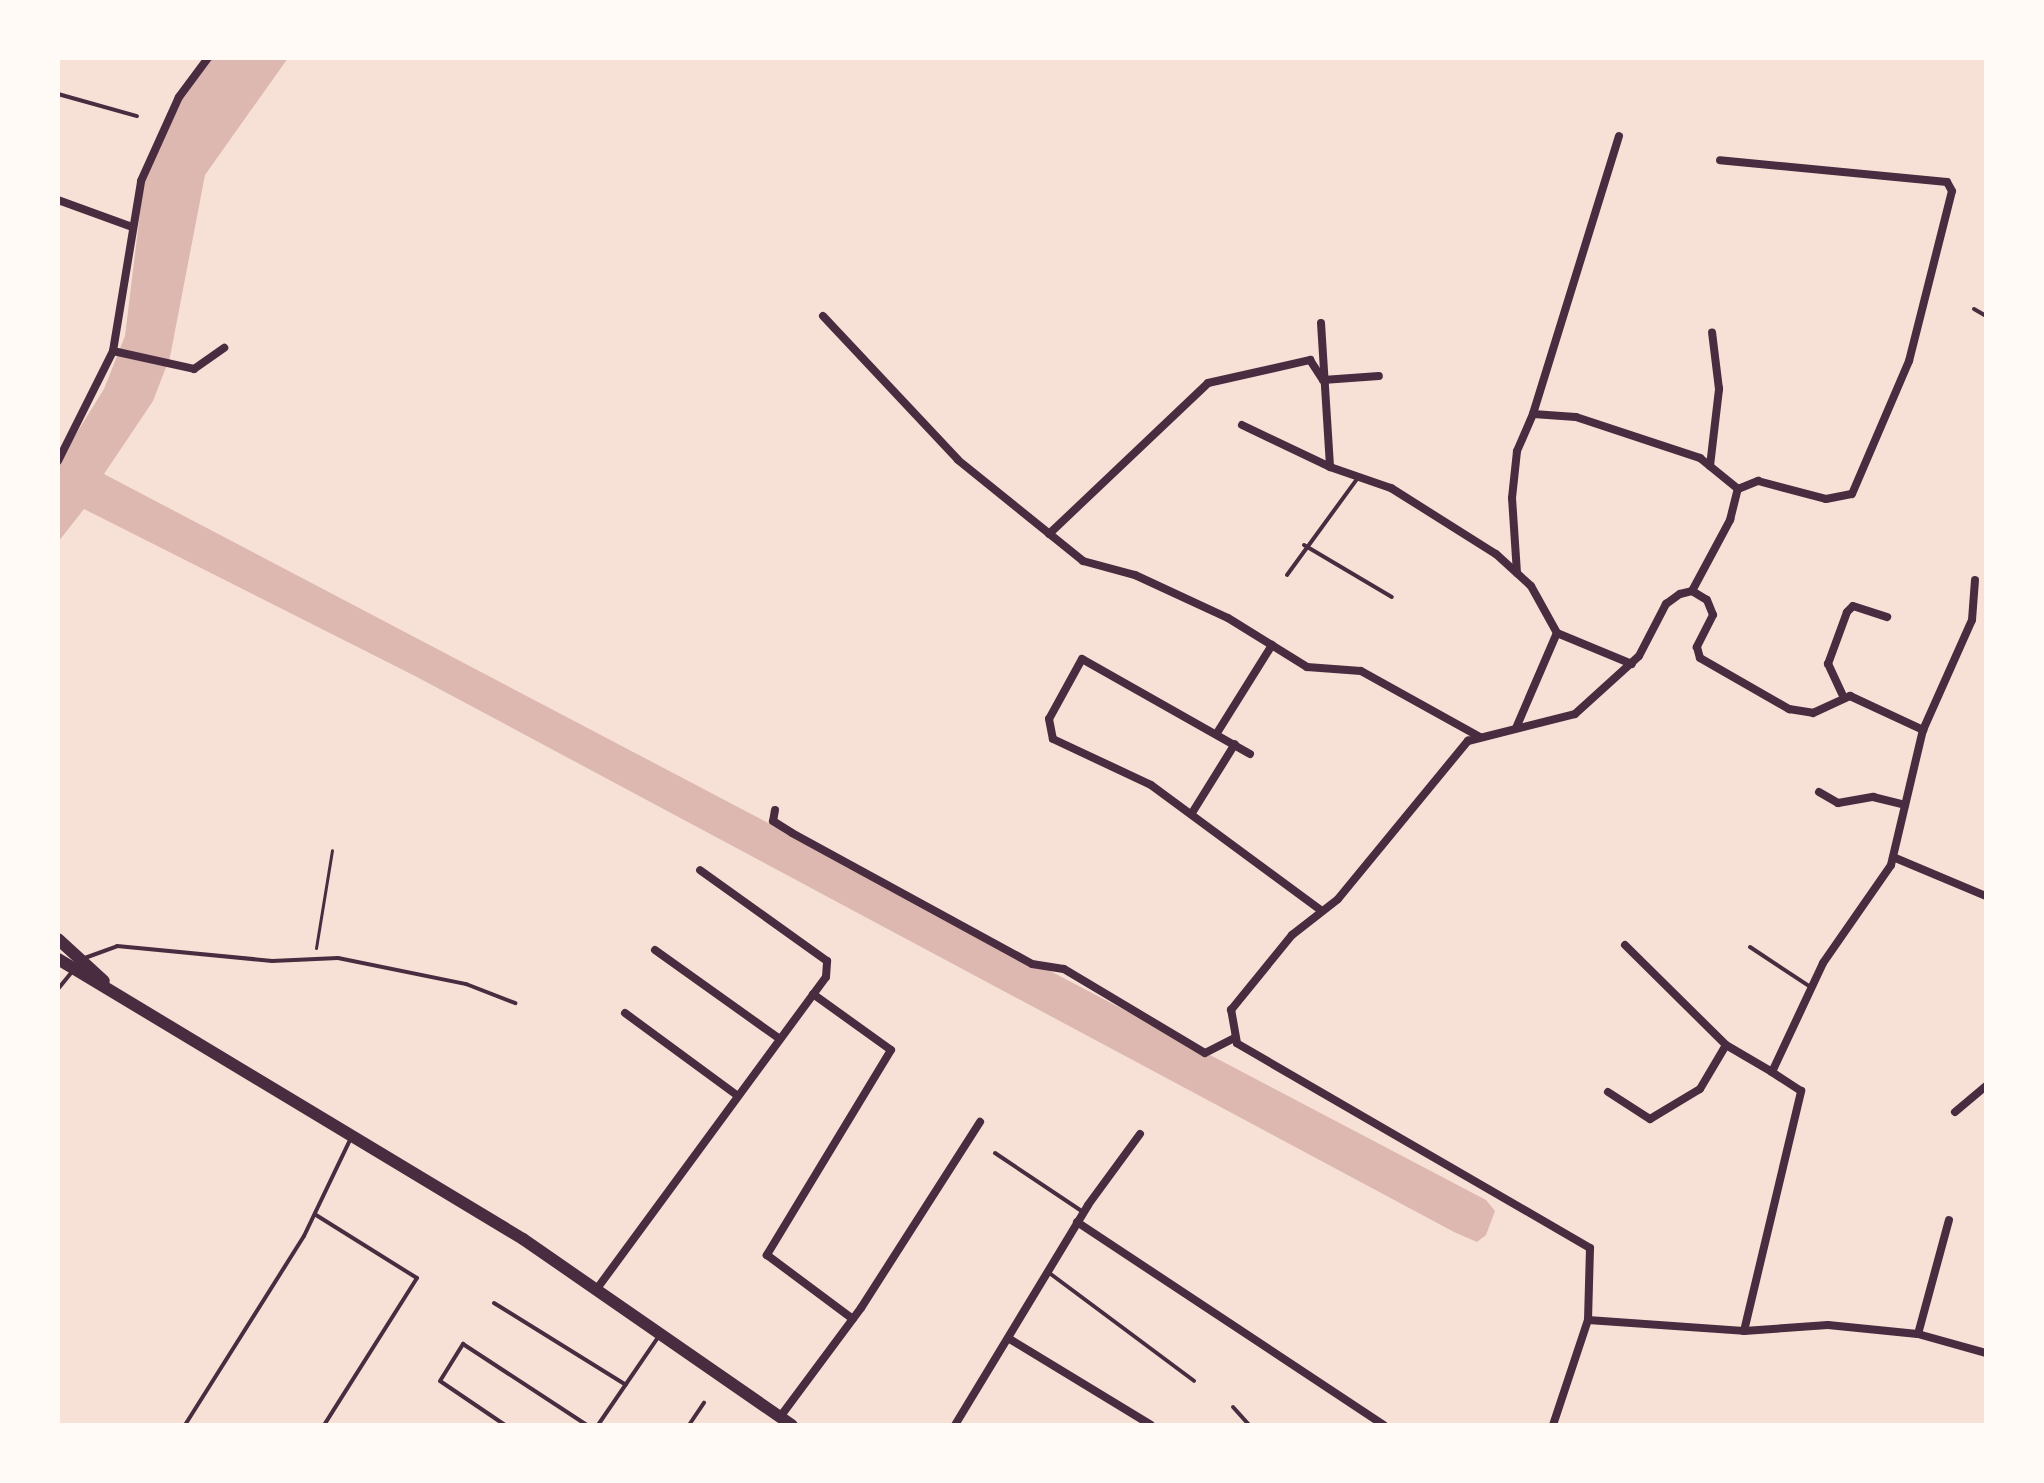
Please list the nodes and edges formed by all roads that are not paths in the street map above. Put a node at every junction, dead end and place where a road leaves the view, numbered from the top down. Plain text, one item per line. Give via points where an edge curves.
1 (208, 58) edge
2 (58, 94) edge
3 (137, 116) dead end
4 (1619, 136) dead end
5 (1720, 160) dead end
6 (58, 200) edge
7 (132, 227) junction
8 (1974, 309) dead end
9 (823, 316) dead end
10 (1986, 316) edge
11 (1321, 323) dead end
12 (1712, 332) dead end
13 (224, 348) dead end
14 (114, 351) junction
15 (1379, 376) dead end
16 (1323, 380) junction
17 (1533, 414) junction
18 (1242, 425) dead end
19 (58, 461) edge
20 (1710, 466) junction
21 (1330, 467) junction
22 (1358, 477) junction
23 (1738, 489) junction
24 (1049, 534) junction
25 (1304, 545) junction
26 (1517, 573) junction
27 (1287, 575) dead end
28 (1975, 580) dead end
29 (1692, 591) junction
30 (1392, 597) dead end
31 (1887, 617) dead end
32 (1557, 633) junction
33 (1272, 645) junction
34 (1632, 664) junction
35 (1844, 698) junction
36 (1516, 728) junction
37 (1923, 730) junction
38 (1217, 733) junction
39 (1480, 737) junction
40 (1235, 744) junction
41 (1250, 754) dead end
42 (1819, 792) dead end
43 (1905, 805) junction
44 (775, 810) dead end
45 (1192, 813) junction
46 (1893, 857) junction
47 (700, 870) dead end
48 (1986, 896) edge
49 (1319, 909) junction
50 (58, 939) edge
51 (1625, 945) dead end
52 (1750, 947) dead end
53 (655, 950) dead end
54 (83, 958) junction
55 (58, 959) edge
56 (73, 970) junction
57 (106, 983) junction
58 (1811, 988) junction
59 (58, 989) edge
60 (813, 994) junction
61 (515, 1003) dead end
62 (625, 1013) dead end
63 (1234, 1038) junction
64 (780, 1039) junction
65 (1726, 1045) junction
66 (1772, 1072) junction
67 (1986, 1086) edge
68 (1608, 1092) dead end
69 (738, 1096) junction
70 (1955, 1112) dead end
71 (980, 1122) dead end
72 (1140, 1134) dead end
73 (351, 1138) junction
74 (995, 1153) dead end
75 (1083, 1212) junction
76 (315, 1214) junction
77 (1949, 1220) dead end
78 (1077, 1222) junction
79 (1046, 1271) junction
80 (596, 1290) junction
81 (494, 1303) dead end
82 (853, 1319) junction
83 (1588, 1320) junction
84 (1744, 1331) junction
85 (660, 1334) junction
86 (1918, 1334) junction
87 (1008, 1338) junction
88 (1986, 1353) edge
89 (1194, 1381) dead end
90 (626, 1385) junction
91 (704, 1403) dead end
92 (1233, 1407) dead end
93 (780, 1417) junction
94 (185, 1425) edge
95 (324, 1425) edge
96 (505, 1425) edge
97 (587, 1425) edge
98 (598, 1425) edge
99 (689, 1425) edge
100 (792, 1425) edge
101 (955, 1425) edge
102 (1151, 1425) edge
103 (1249, 1425) edge
104 (1384, 1425) edge
105 (1553, 1425) edge

1 - 7 street via 151,155
2 - 3 lane
4 - 17 street
5 - 23 street via 1947,182 1952,191 1909,361 1852,494 1826,499 1758,481
6 - 7 street
7 - 14 street
8 - 10 lane
9 - 24 street via 958,460
11 - 16 street
12 - 20 street via 1719,389
13 - 14 street via 194,369
14 - 19 street
15 - 16 street
16 - 21 street
16 - 24 street via 1310,360 1208,383
17 - 20 street via 1576,417
17 - 26 street via 1517,451 1512,498
18 - 21 street
20 - 23 street
21 - 22 street
22 - 25 lane
22 - 26 street via 1391,488
23 - 29 street
24 - 33 street via 1083,561 1135,575
25 - 27 lane
25 - 30 lane
26 - 32 street
28 - 37 street via 1972,620
29 - 34 street via 1666,604
29 - 35 street via 1707,600 1713,615 1697,647 1700,658 1789,709 1813,713
31 - 35 street via 1853,606 1847,612 1828,664
32 - 34 street
32 - 36 street
33 - 38 street
33 - 39 street via 1307,667 1361,671
34 - 36 street via 1575,714
35 - 37 street
36 - 39 street
37 - 43 street
38 - 40 street
38 - 45 street via 1082,659 1049,719 1053,739 1151,785
39 - 49 street via 1468,741 1338,899
40 - 41 street
40 - 45 street
42 - 43 street via 1838,803 1873,797
43 - 46 street
44 - 63 street via 773,821 792,833 1032,964 1064,969 1205,1053
45 - 49 street
46 - 48 street
46 - 58 street
47 - 60 street via 827,961
49 - 63 street via 1231,1010
50 - 54 main road
51 - 65 street
52 - 58 lane
53 - 64 street
54 - 56 lane
54 - 57 main road
54 - 61 lane via 117,946 314,959 424,974
55 - 56 main road
56 - 57 main road
56 - 59 lane
57 - 73 main road
58 - 66 street
60 - 64 street
60 - 82 street via 891,1050 767,1255
62 - 69 street
63 - 83 street via 1590,1248
64 - 69 street
65 - 66 street
65 - 68 street via 1700,1089 1650,1119
66 - 84 street via 1801,1091
67 - 70 street
69 - 80 street
71 - 82 street
72 - 75 street
73 - 76 lane
73 - 80 main road
74 - 75 lane
75 - 78 street
76 - 94 lane
76 - 95 lane via 417,1278
77 - 86 street
78 - 79 street
78 - 104 street
79 - 87 street
79 - 89 lane
80 - 85 main road
81 - 90 lane
82 - 93 street
83 - 84 street
83 - 105 street
84 - 86 street via 1828,1325
85 - 90 lane
85 - 93 main road
86 - 88 street
87 - 101 street
87 - 102 street
90 - 98 lane
91 - 99 lane
92 - 103 lane
93 - 100 main road
96 - 97 lane via 440,1381 463,1344

